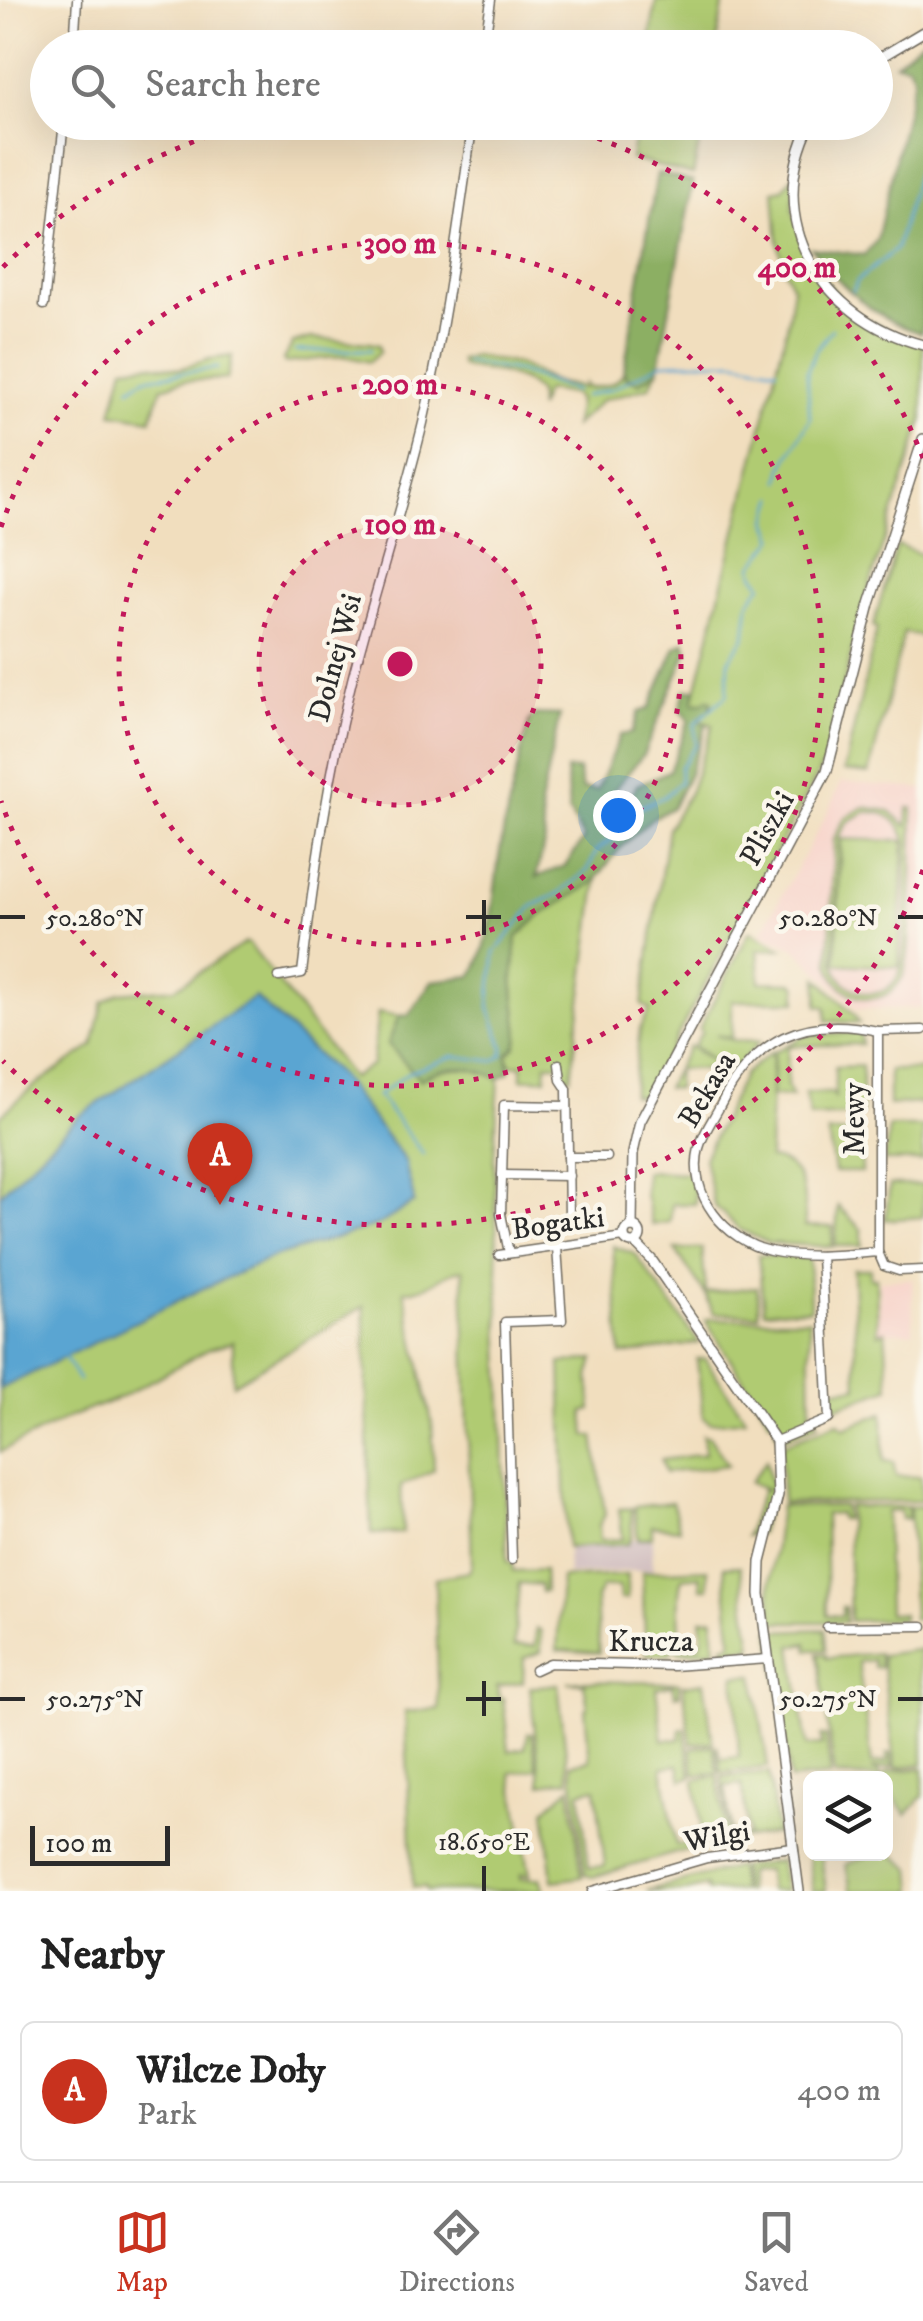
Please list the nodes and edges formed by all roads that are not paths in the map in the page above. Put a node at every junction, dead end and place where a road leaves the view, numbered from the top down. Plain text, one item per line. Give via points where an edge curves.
1 (77, 0) edge
2 (492, 0) edge
3 (75, 30) edge
4 (487, 30) edge
5 (923, 32) edge
6 (893, 50) edge
7 (62, 140) edge
8 (470, 140) edge
9 (803, 140) edge
10 (44, 305) dead end
11 (923, 344) edge
12 (923, 439) edge
13 (279, 977) dead end
14 (923, 1030) edge
15 (878, 1031) junction
16 (558, 1064) dead end
17 (568, 1106) junction
18 (568, 1157) junction
19 (607, 1158) dead end
20 (502, 1175) junction
21 (569, 1176) junction
22 (569, 1217) dead end
23 (632, 1227) junction
24 (624, 1237) junction
25 (635, 1243) junction
26 (557, 1247) junction
27 (878, 1252) junction
28 (821, 1256) junction
29 (923, 1270) edge
30 (776, 1442) junction
31 (512, 1560) dead end
32 (923, 1626) edge
33 (826, 1627) dead end
34 (768, 1659) junction
35 (535, 1670) dead end
36 (792, 1847) junction
37 (593, 1891) edge
38 (799, 1891) edge

1 - 3 street
2 - 4 street
5 - 6 street
7 - 10 street
8 - 13 street, Dolnej Wsi via 441,343 334,760 302,973
9 - 11 street via 793,190 809,260 854,314
12 - 23 street, Pliszki via 874,587 827,772 640,1122
14 - 15 street
15 - 27 street, Mewy
15 - 28 street, Bekasa via 803,1030 756,1053 736,1076 698,1150 710,1214 768,1250
16 - 17 street
17 - 18 street
17 - 20 street via 504,1105
18 - 19 street
18 - 21 street
20 - 21 street
20 - 26 street, Bogatki via 504,1254
21 - 22 street
23 - 24 street
23 - 25 street, Pliszki via 640,1234
24 - 25 street, Pliszki
24 - 26 street, Bogatki
25 - 30 street, Pliszki
26 - 31 street via 562,1320 505,1322
27 - 28 street, Bekasa
27 - 29 street via 884,1266
28 - 30 street via 829,1419
30 - 34 street via 778,1495 761,1562
32 - 33 street
34 - 35 street, Krucza via 550,1664
34 - 36 street
36 - 37 street, Wilgi via 707,1858
36 - 38 street

